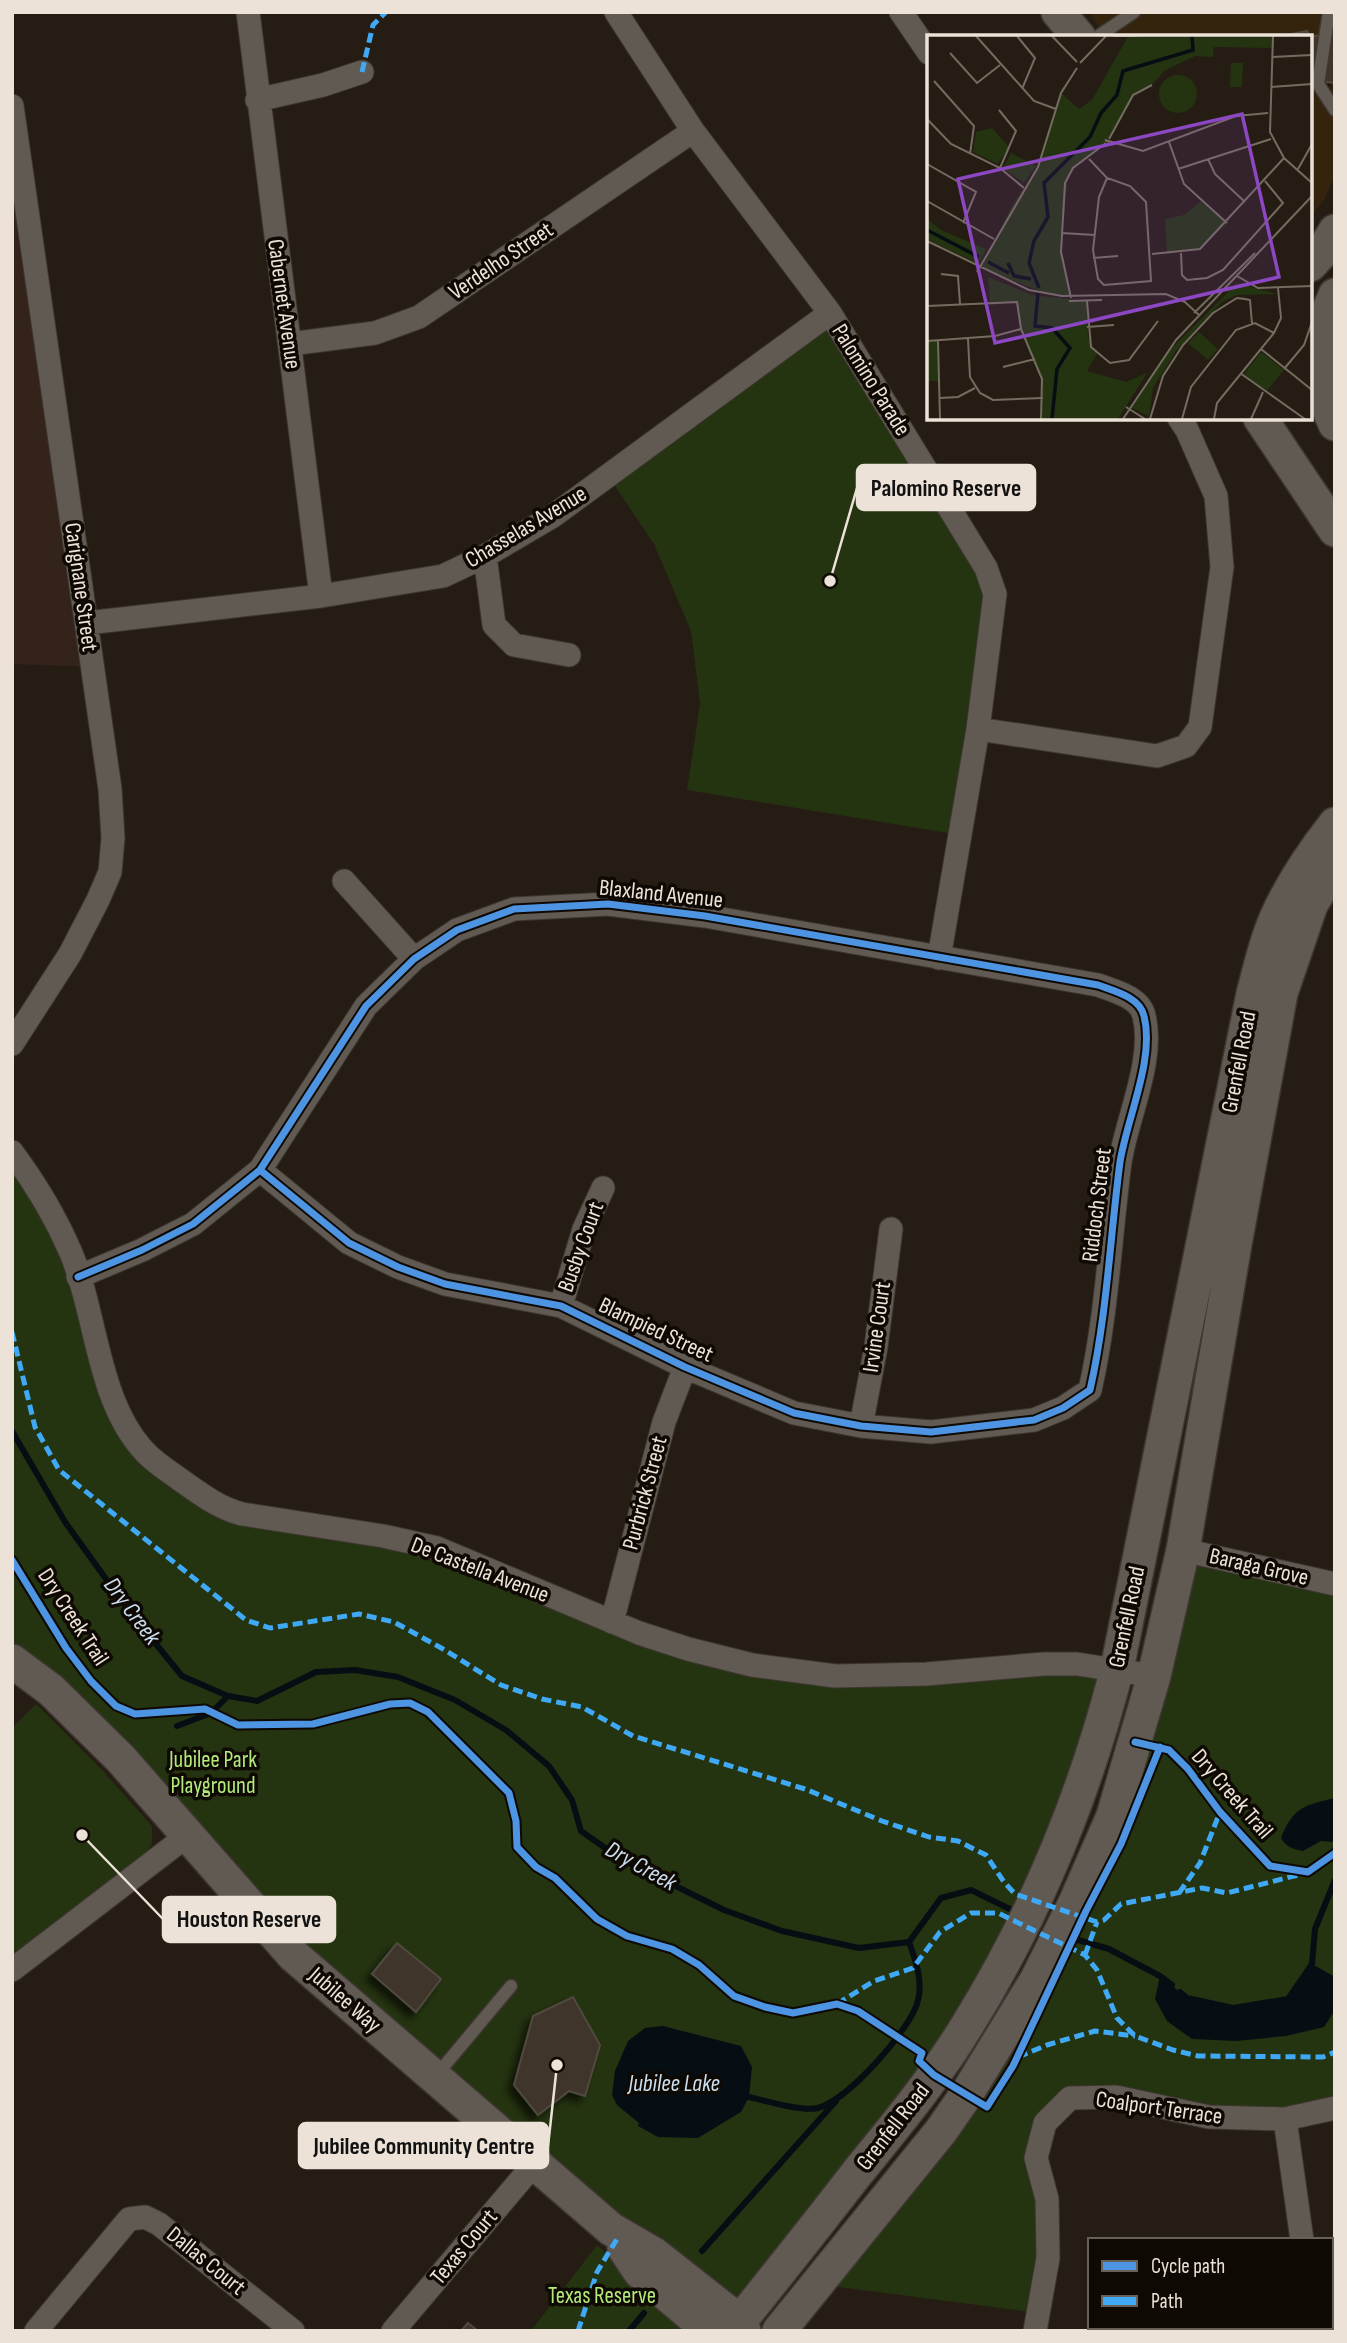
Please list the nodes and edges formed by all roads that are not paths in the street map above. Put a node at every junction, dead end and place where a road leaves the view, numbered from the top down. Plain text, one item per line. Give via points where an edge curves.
1 (248, 12) edge
2 (615, 12) edge
3 (901, 12) edge
4 (1042, 12) edge
5 (1058, 12) edge
6 (1134, 12) edge
7 (1329, 12) edge
8 (1054, 35) edge
9 (1077, 35) edge
10 (1100, 35) edge
11 (927, 50) edge
12 (362, 72) dead end
13 (257, 100) junction
14 (12, 106) edge
15 (1335, 110) edge
16 (693, 131) junction
17 (1335, 288) edge
18 (1335, 295) edge
19 (1312, 308) edge
20 (830, 313) junction
21 (290, 344) junction
22 (1312, 408) edge
23 (1180, 420) edge
24 (1261, 420) edge
25 (1274, 420) edge
26 (1335, 424) edge
27 (1335, 440) edge
28 (1314, 499) junction
29 (1335, 530) edge
30 (485, 556) junction
31 (321, 596) junction
32 (87, 623) junction
33 (569, 655) dead end
34 (978, 729) junction
35 (1335, 824) edge
36 (1335, 864) edge
37 (344, 881) dead end
38 (939, 958) junction
39 (414, 959) junction
40 (1132, 998) joint
41 (12, 1044) edge
42 (12, 1152) edge
43 (260, 1170) junction
44 (603, 1188) dead end
45 (891, 1229) dead end
46 (78, 1277) junction
47 (561, 1306) junction
48 (685, 1367) junction
49 (1063, 1408) joint
50 (861, 1426) junction
51 (1183, 1550) junction
52 (1335, 1584) edge
53 (612, 1622) junction
54 (12, 1661) edge
55 (1117, 1669) junction
56 (1154, 1676) junction
57 (188, 1835) junction
58 (12, 1970) edge
59 (511, 1986) dead end
60 (434, 2077) junction
61 (1335, 2108) edge
62 (1285, 2119) junction
63 (535, 2163) junction
64 (1302, 2238) edge
65 (731, 2328) edge
66 (36, 2331) edge
67 (293, 2331) edge
68 (393, 2331) edge
69 (779, 2331) edge
70 (1035, 2331) edge

1 - 13 street, Cabernet Avenue
2 - 16 street, Palomino Parade
3 - 11 street
4 - 8 main road
5 - 9 main road
6 - 10 lane
7 - 15 lane via 1318,84
12 - 13 street
13 - 21 street, Cabernet Avenue
14 - 32 street, Carignane Street
16 - 20 street, Palomino Parade
16 - 21 street, Verdelho Street via 419,317 375,333
17 - 19 main road
18 - 26 main road via 1320,331 1316,356 1322,394
20 - 30 street, Chasselas Avenue via 553,516
20 - 34 street, Palomino Parade via 986,568 995,594
21 - 31 street, Cabernet Avenue
22 - 27 main road
23 - 34 street via 1216,496 1222,567 1200,727 1186,746 1157,756
24 - 28 main road
25 - 28 main road
28 - 29 main road
30 - 31 street, Chasselas Avenue via 443,576
30 - 33 street via 494,625 514,645
31 - 32 street, Chasselas Avenue
32 - 41 street, Carignane Street via 110,789 110,872 70,954
34 - 38 street, Palomino Parade
35 - 55 main road, Grenfell Road via 1277,916 1253,994
36 - 51 main road, Grenfell Road via 1311,905 1281,993
37 - 39 street
38 - 39 street, Blaxland Avenue via 705,916 608,904 514,909 457,930
38 - 40 street, Blaxland Avenue via 1098,985
39 - 43 street, Blaxland Avenue via 366,1006
40 - 49 street, Riddoch Street via 1144,1014 1147,1047 1121,1159 1099,1352 1090,1390
42 - 46 street, De Castella Avenue via 48,1209
43 - 46 street, Blaxland Avenue via 193,1224
43 - 47 street, Blampied Street via 349,1242 398,1267 445,1284
44 - 47 street, Busby Court via 584,1229
45 - 50 street, Irvine Court
46 - 53 street, De Castella Avenue via 121,1419 144,1451 204,1497 242,1514 437,1548
47 - 48 street, Blampied Street
48 - 50 street, Blampied Street via 794,1413
48 - 53 street, Purbrick Street via 664,1422
49 - 50 street, Blampied Street via 1034,1420 931,1432
51 - 52 street, Baraga Grove
51 - 56 main road, Grenfell Road
53 - 55 street, De Castella Avenue via 725,1658 835,1676 1044,1664
54 - 57 main road, Jubilee Way via 51,1690 121,1759
55 - 56 street, De Castella Avenue
55 - 65 main road, Grenfell Road via 1085,1779 1041,1887 967,2026 934,2075
56 - 69 main road, Grenfell Road via 1113,1816 1074,1905 1001,2041 941,2132
57 - 58 street
57 - 60 main road, Jubilee Way via 293,1955
59 - 60 lane
60 - 63 main road, Jubilee Way
61 - 62 street, Coalport Terrace
62 - 64 street
62 - 70 street, Coalport Terrace via 1209,2117 1116,2097 1070,2098 1045,2123 1036,2158 1048,2199 1048,2259
63 - 65 main road, Jubilee Way via 611,2229 654,2254
63 - 68 street, Texas Court
66 - 67 street, Dallas Court via 129,2218 145,2217

